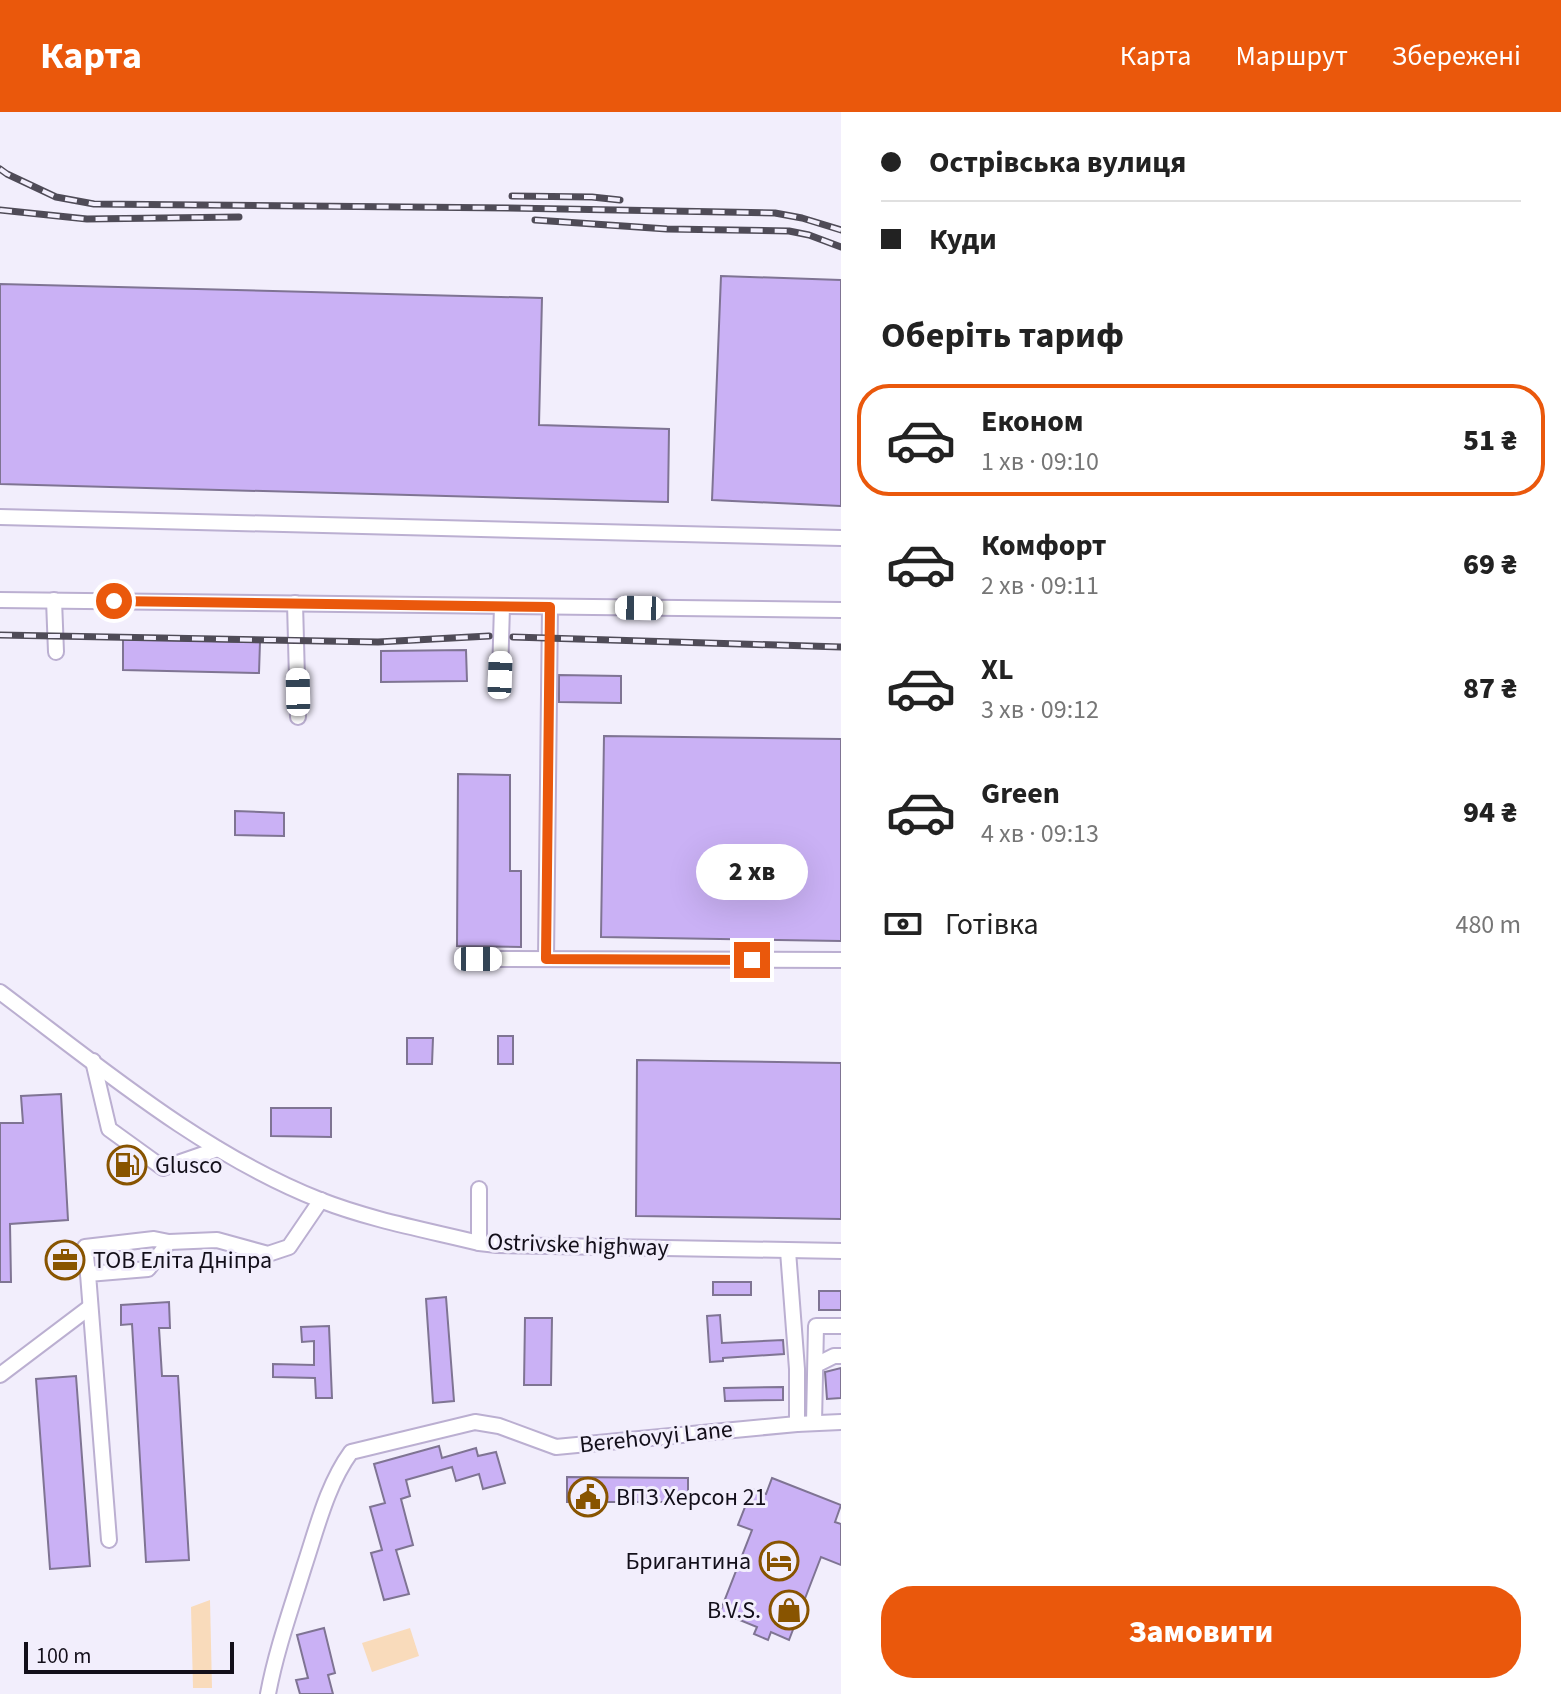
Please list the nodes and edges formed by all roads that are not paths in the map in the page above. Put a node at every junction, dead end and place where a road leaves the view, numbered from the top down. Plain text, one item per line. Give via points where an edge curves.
1 (0, 517) edge
2 (841, 538) edge
3 (0, 600) edge
4 (54, 600) junction
5 (295, 603) junction
6 (502, 606) junction
7 (550, 607) junction
8 (841, 610) edge
9 (56, 652) dead end
10 (500, 675) dead end
11 (298, 717) dead end
12 (478, 959) dead end
13 (546, 959) junction
14 (841, 960) edge
15 (0, 992) edge
16 (93, 1061) junction
17 (218, 1149) junction
18 (479, 1189) dead end
19 (321, 1200) junction
20 (169, 1242) junction
21 (479, 1243) junction
22 (788, 1251) junction
23 (841, 1251) edge
24 (88, 1274) junction
25 (90, 1307) junction
26 (841, 1326) edge
27 (841, 1356) edge
28 (816, 1365) junction
29 (0, 1375) edge
30 (841, 1422) edge
31 (814, 1423) junction
32 (797, 1424) junction
33 (109, 1540) dead end
34 (268, 1694) edge

1 - 2 street
3 - 4 street
4 - 5 street
4 - 9 street
5 - 6 street
5 - 11 street
6 - 7 street
6 - 10 street
7 - 8 street
7 - 13 street
12 - 13 street
13 - 14 street
15 - 16 street, Ostrivske highway
16 - 17 street, Ostrivske highway
16 - 17 street via 109,1129 163,1168
17 - 19 street, Ostrivske highway
18 - 21 street
19 - 20 street via 289,1247 268,1254 217,1240
19 - 21 street, Ostrivske highway
20 - 24 street via 148,1269
20 - 24 street via 85,1247
21 - 22 street, Ostrivske highway
22 - 23 street, Ostrivske highway
22 - 32 street
24 - 25 street
25 - 29 street
25 - 33 street
26 - 28 street via 816,1326
27 - 28 street
28 - 31 street
30 - 31 street, Berehovyi Lane
31 - 32 street, Berehovyi Lane
32 - 34 street, Berehovyi Lane via 556,1447 475,1422 351,1452 324,1505

